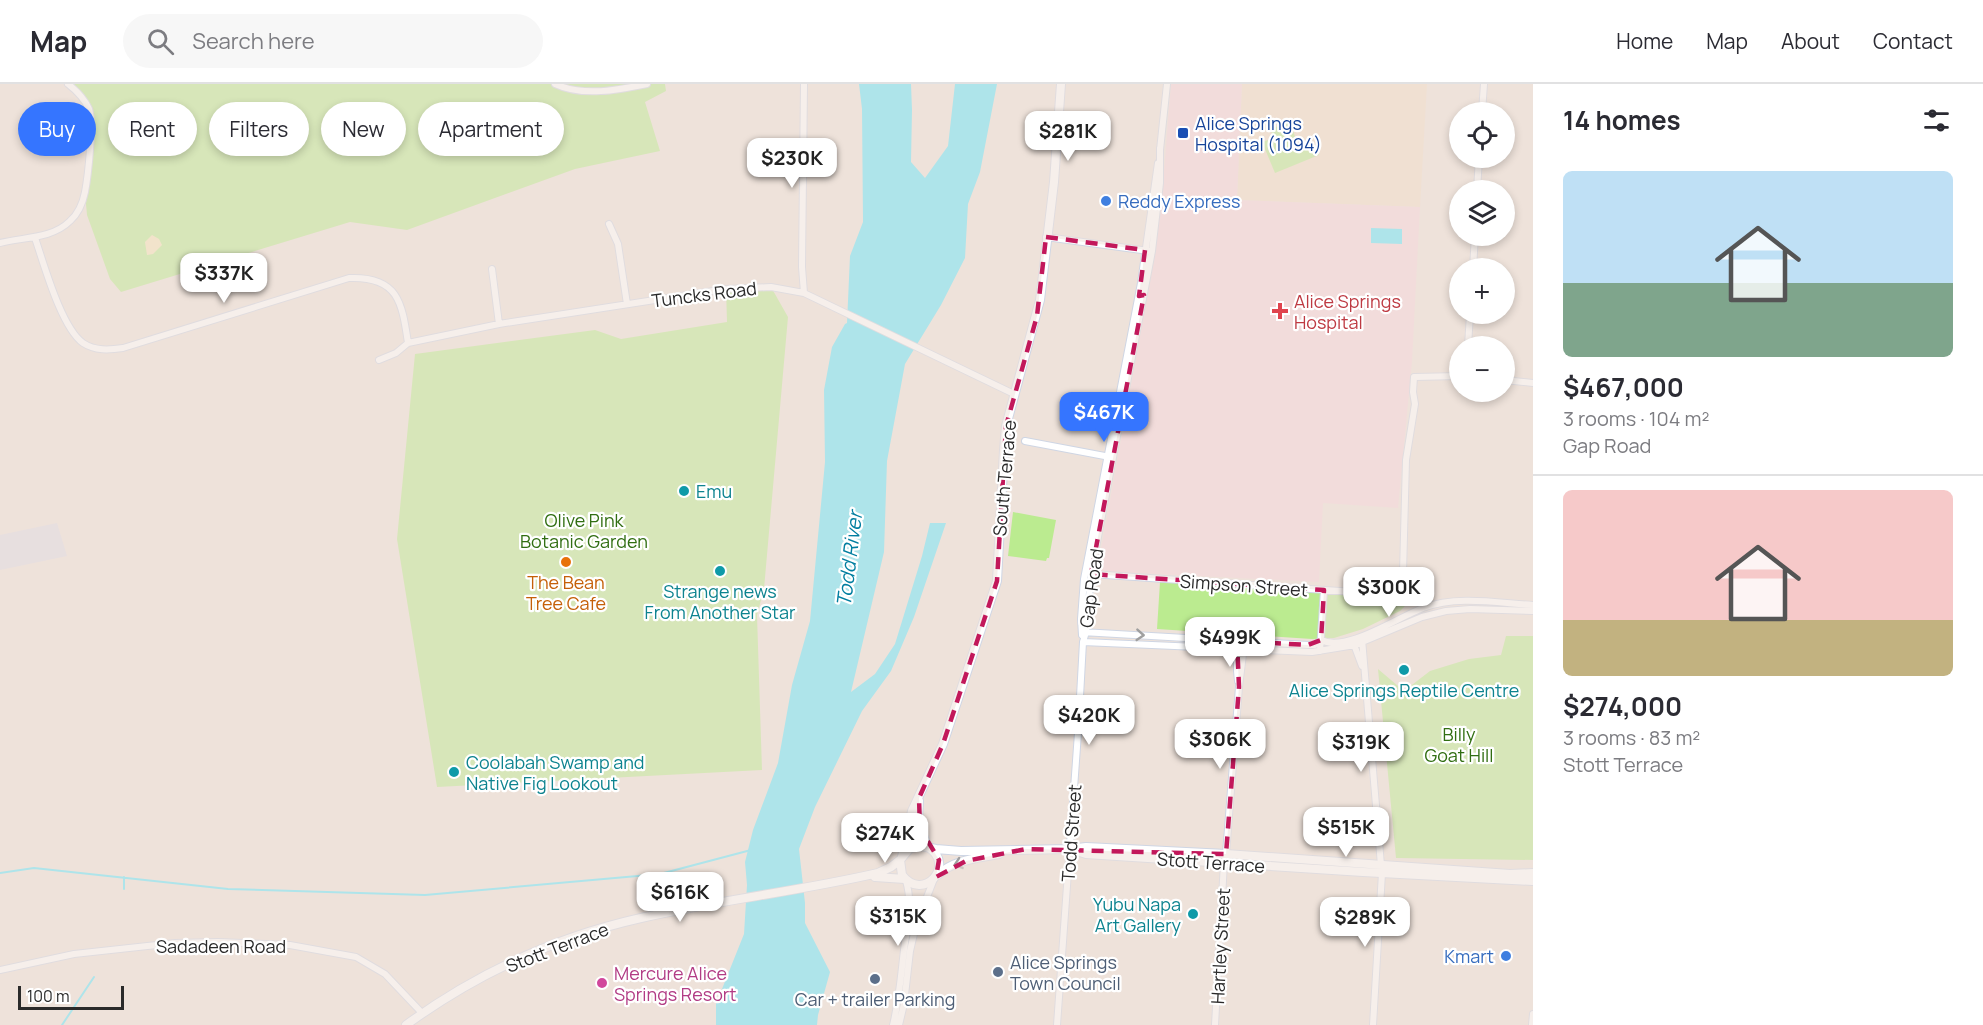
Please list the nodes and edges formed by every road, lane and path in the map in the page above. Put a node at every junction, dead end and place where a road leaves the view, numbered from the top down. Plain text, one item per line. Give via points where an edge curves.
1 (68, 84) edge
2 (555, 84) edge
3 (647, 84) edge
4 (804, 84) edge
5 (1061, 84) edge
6 (1167, 84) edge
7 (1484, 84) edge
8 (1483, 102) edge
9 (609, 224) dead end
10 (1046, 237) junction
11 (34, 238) junction
12 (0, 243) edge
13 (1149, 251) junction
14 (492, 269) dead end
15 (804, 293) junction
16 (627, 304) junction
17 (499, 324) junction
18 (408, 343) junction
19 (379, 360) dead end
20 (1449, 376) edge
21 (1515, 381) edge
22 (1533, 383) edge
23 (1014, 394) junction
24 (1025, 441) dead end
25 (1110, 457) junction
26 (1091, 574) junction
27 (1324, 590) junction
28 (1533, 605) edge
29 (1533, 611) edge
30 (1084, 632) junction
31 (1321, 640) junction
32 (1358, 641) junction
33 (1083, 642) junction
34 (1241, 642) junction
35 (1241, 650) junction
36 (1320, 651) junction
37 (920, 791) junction
38 (927, 847) junction
39 (1026, 849) junction
40 (1070, 849) junction
41 (901, 858) junction
42 (1225, 858) junction
43 (1382, 869) junction
44 (1533, 873) edge
45 (862, 876) junction
46 (935, 878) junction
47 (906, 880) junction
48 (1533, 881) edge
49 (0, 970) edge
50 (422, 1013) junction
51 (1533, 1014) edge
52 (406, 1025) edge
53 (892, 1025) edge
54 (899, 1025) edge
55 (1057, 1025) edge
56 (1215, 1025) edge
57 (1373, 1025) edge
58 (1532, 1025) edge

1 - 11 street via 83,98 91,117 85,194 70,221
2 - 3 street via 595,91
4 - 15 street
5 - 10 street, South Terrace
6 - 13 street, Gap Road via 1160,183
7 - 8 street
9 - 16 street via 618,244
10 - 13 street
10 - 23 street, South Terrace via 1037,316
11 - 12 street
11 - 18 street via 65,319 74,335 94,348 123,348 334,282 364,277 384,284 399,301
13 - 25 street, Gap Road
14 - 17 street
15 - 16 street, Tuncks Road via 746,287
15 - 23 street, Tuncks Road
16 - 17 street, Tuncks Road
17 - 18 street, Tuncks Road
18 - 19 street, Tuncks Road
20 - 27 street, Simpson Street via 1414,377 1401,584 1384,594
21 - 22 street
23 - 37 street, South Terrace via 1006,426 997,581 943,744
24 - 25 street
25 - 26 street, Gap Road
25 - 30 street, Gap Road via 1083,579
26 - 27 street, Simpson Street
26 - 30 street, Gap Road
27 - 31 street
28 - 32 street via 1437,604 1401,617
29 - 32 street via 1446,611
30 - 33 street, Gap Road
30 -> 34 street
31 - 32 street via 1328,644
31 - 34 street via 1315,645
31 - 36 street
32 - 36 street
32 - 43 street via 1365,678
33 - 35 street
33 - 40 street, Todd Street
34 - 35 street, Hartley Street
35 - 36 street
35 - 42 street, Hartley Street
37 - 38 street, South Terrace via 918,820
37 - 41 street, South Terrace
38 - 39 main road, Stott Terrace via 961,851
38 - 41 main road via 910,848
38 - 46 main road via 939,860
39 - 40 main road, Stott Terrace
39 -> 46 main road, Stott Terrace via 950,866
40 - 42 main road, Stott Terrace
40 - 55 street, Todd Street
41 - 45 main road, Stott Terrace via 886,870
41 - 47 main road via 900,870
42 - 43 main road, Stott Terrace
42 - 56 street, Hartley Street
43 - 44 main road, Stott Terrace
43 - 48 main road, Stott Terrace
43 - 57 street
45 - 47 main road, Stott Terrace
45 - 50 main road, Stott Terrace via 640,918 567,939 483,976
46 - 47 main road via 922,885
46 - 54 street via 912,941
47 - 53 street via 910,908
49 - 50 street, Sadadeen Road via 74,954 175,943 290,945 356,957 385,974
50 - 52 main road, Stott Terrace
51 - 58 street

